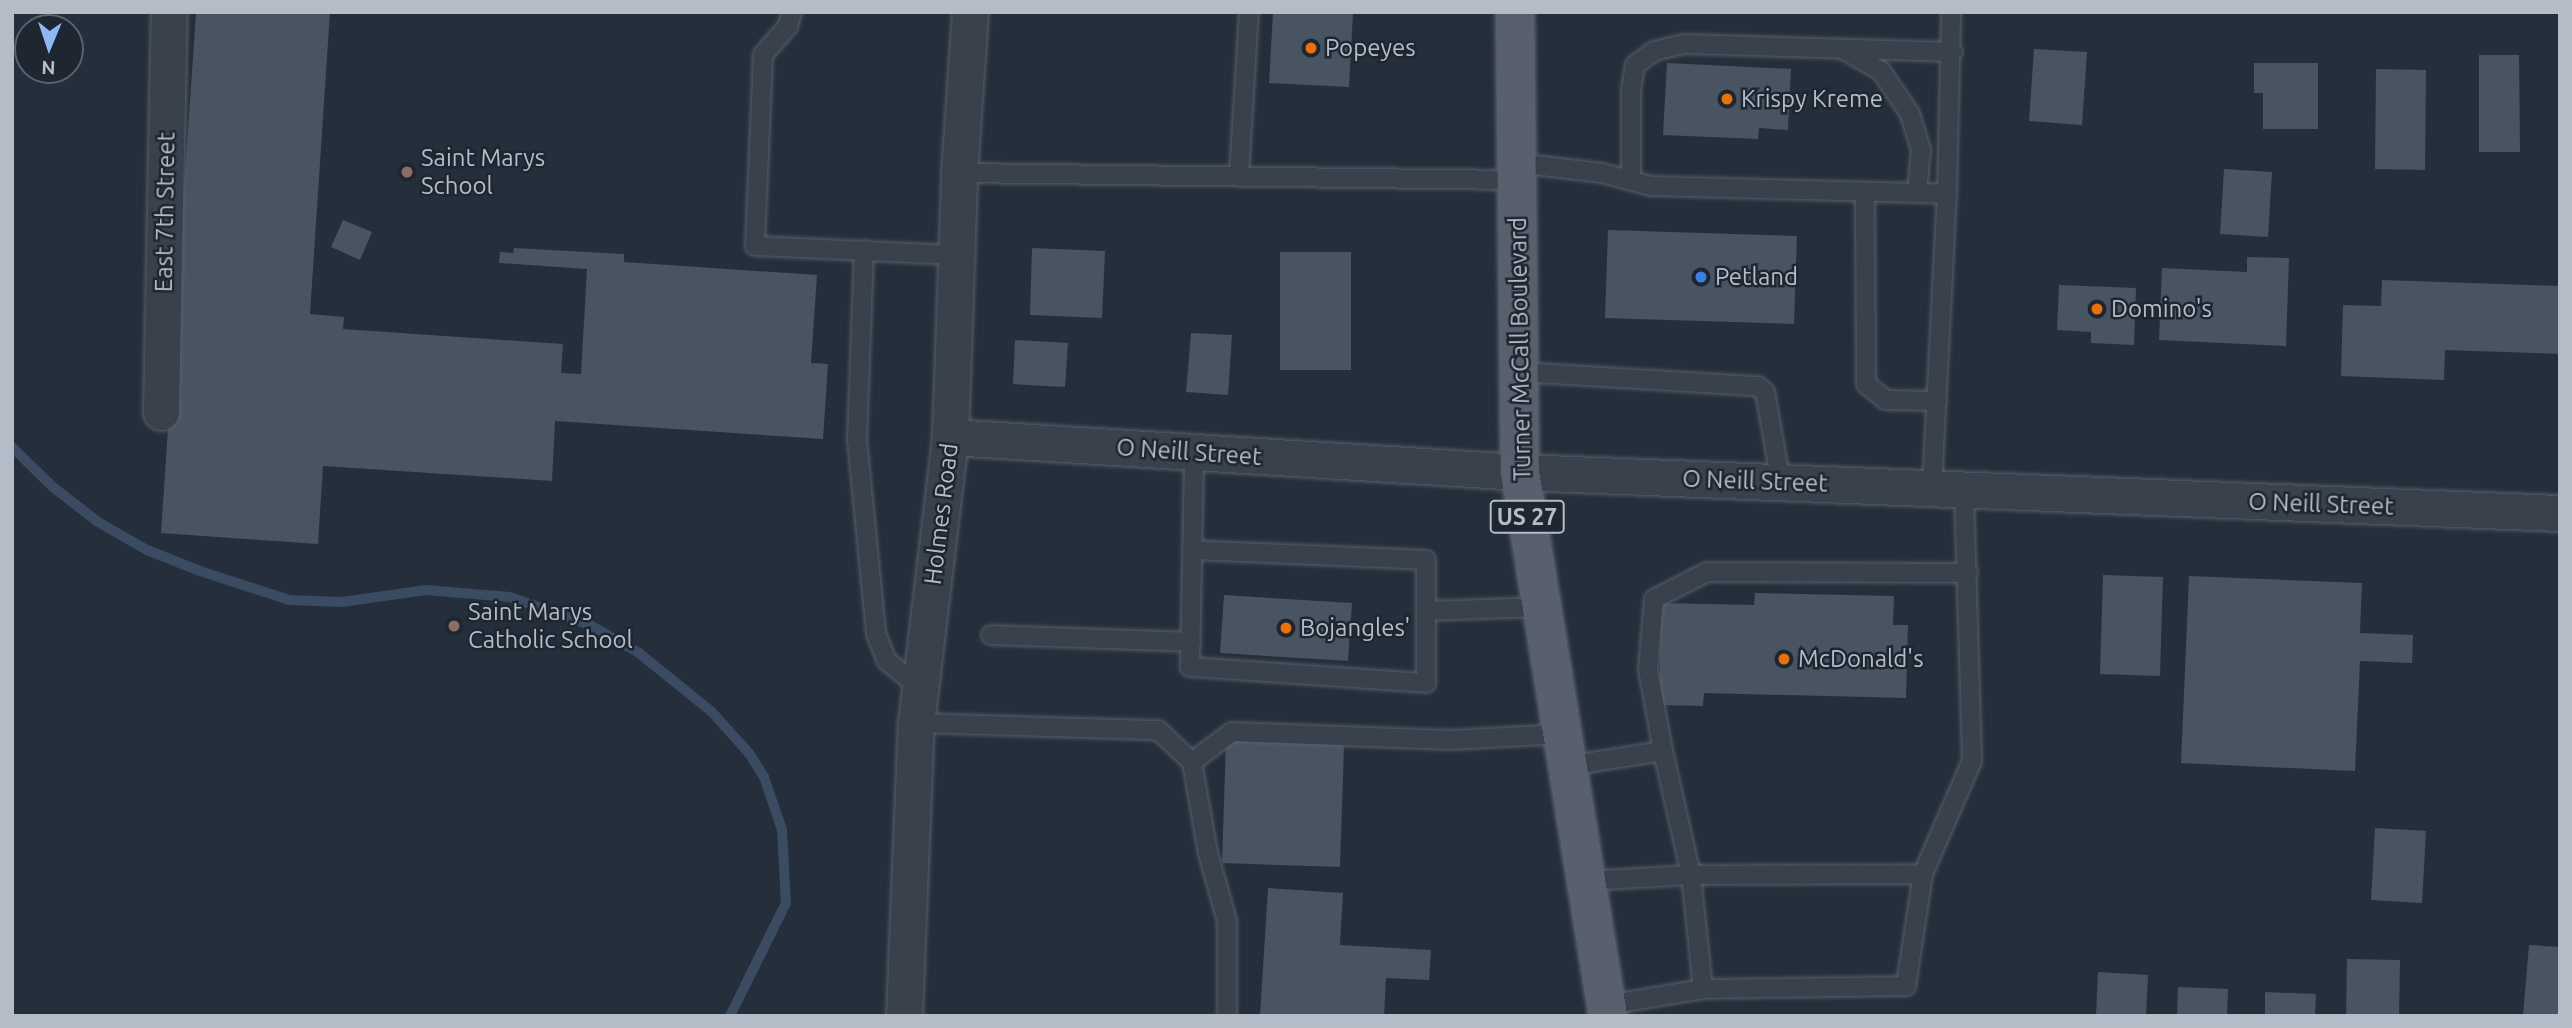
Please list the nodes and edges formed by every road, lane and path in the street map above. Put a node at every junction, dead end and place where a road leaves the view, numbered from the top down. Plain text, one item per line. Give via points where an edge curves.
1 (169, 12) edge
2 (792, 12) edge
3 (970, 12) edge
4 (1249, 12) edge
5 (1515, 12) edge
6 (1951, 12) edge
7 (1842, 49) junction
8 (1953, 52) junction
9 (1517, 171) junction
10 (958, 173) junction
11 (1239, 175) junction
12 (1632, 180) junction
13 (1866, 192) junction
14 (1917, 193) junction
15 (1947, 194) junction
16 (864, 250) junction
17 (956, 255) junction
18 (1520, 372) junction
19 (1937, 401) junction
20 (161, 412) dead end
21 (950, 437) junction
22 (1194, 452) junction
23 (1520, 472) junction
24 (1781, 482) junction
25 (1948, 489) junction
26 (2560, 513) edge
27 (1192, 550) junction
28 (1968, 573) junction
29 (1542, 607) junction
30 (1426, 611) junction
31 (991, 635) dead end
32 (1191, 642) junction
33 (920, 688) junction
34 (916, 723) junction
35 (1565, 750) junction
36 (1662, 751) junction
37 (1192, 762) junction
38 (1923, 874) junction
39 (1690, 875) junction
40 (1586, 881) junction
41 (1703, 989) junction
42 (1607, 1010) edge
43 (904, 1016) edge
44 (1227, 1016) edge

1 - 20 street, East 7th Street
2 - 16 lane via 788,26 763,55 755,246
3 - 10 street, Holmes Road
4 - 11 lane
5 - 9 main road, Turner McCall Boulevard / US 27
6 - 8 lane
7 - 8 lane
7 - 12 lane via 1685,44 1654,51 1635,65
7 - 14 lane via 1881,71 1910,114 1921,149
8 - 15 lane
9 - 11 lane
9 - 12 lane
9 - 18 main road, Turner McCall Boulevard / US 27
10 - 11 lane
10 - 17 street, Holmes Road
12 - 13 lane via 1651,186
13 - 14 lane
13 - 19 lane via 1866,384 1886,400
14 - 15 lane
15 - 19 lane
16 - 17 lane
16 - 33 lane via 857,439 876,634 887,661
17 - 21 street, Holmes Road
18 - 23 main road, Turner McCall Boulevard / US 27
18 - 24 lane via 1758,386 1765,392
19 - 25 lane
21 - 22 street, O Neill Street
21 - 33 street, Holmes Road
22 - 23 street, O Neill Street
22 - 27 lane
23 - 24 street, O Neill Street
23 - 29 main road, Turner McCall Boulevard / US 27
24 - 25 street, O Neill Street
25 - 26 street, O Neill Street
25 - 28 lane
27 - 30 lane via 1426,560
27 - 32 lane
28 - 36 lane via 1707,572 1654,599 1648,669
28 - 38 lane via 1972,761
29 - 30 lane
29 - 35 main road, Turner McCall Boulevard / US 27
30 - 32 lane via 1426,683 1190,667
31 - 32 lane
33 - 34 street, Holmes Road
34 - 37 lane via 1158,730
34 - 43 street, Holmes Road
35 - 36 lane
35 - 37 lane via 1451,740 1232,732
35 - 40 main road, Turner McCall Boulevard / US 27
36 - 39 lane
37 - 44 lane via 1208,853 1227,920
38 - 39 lane
38 - 41 lane via 1906,986
39 - 40 lane
39 - 41 lane
40 - 42 main road, Turner McCall Boulevard / US 27
41 - 42 lane

